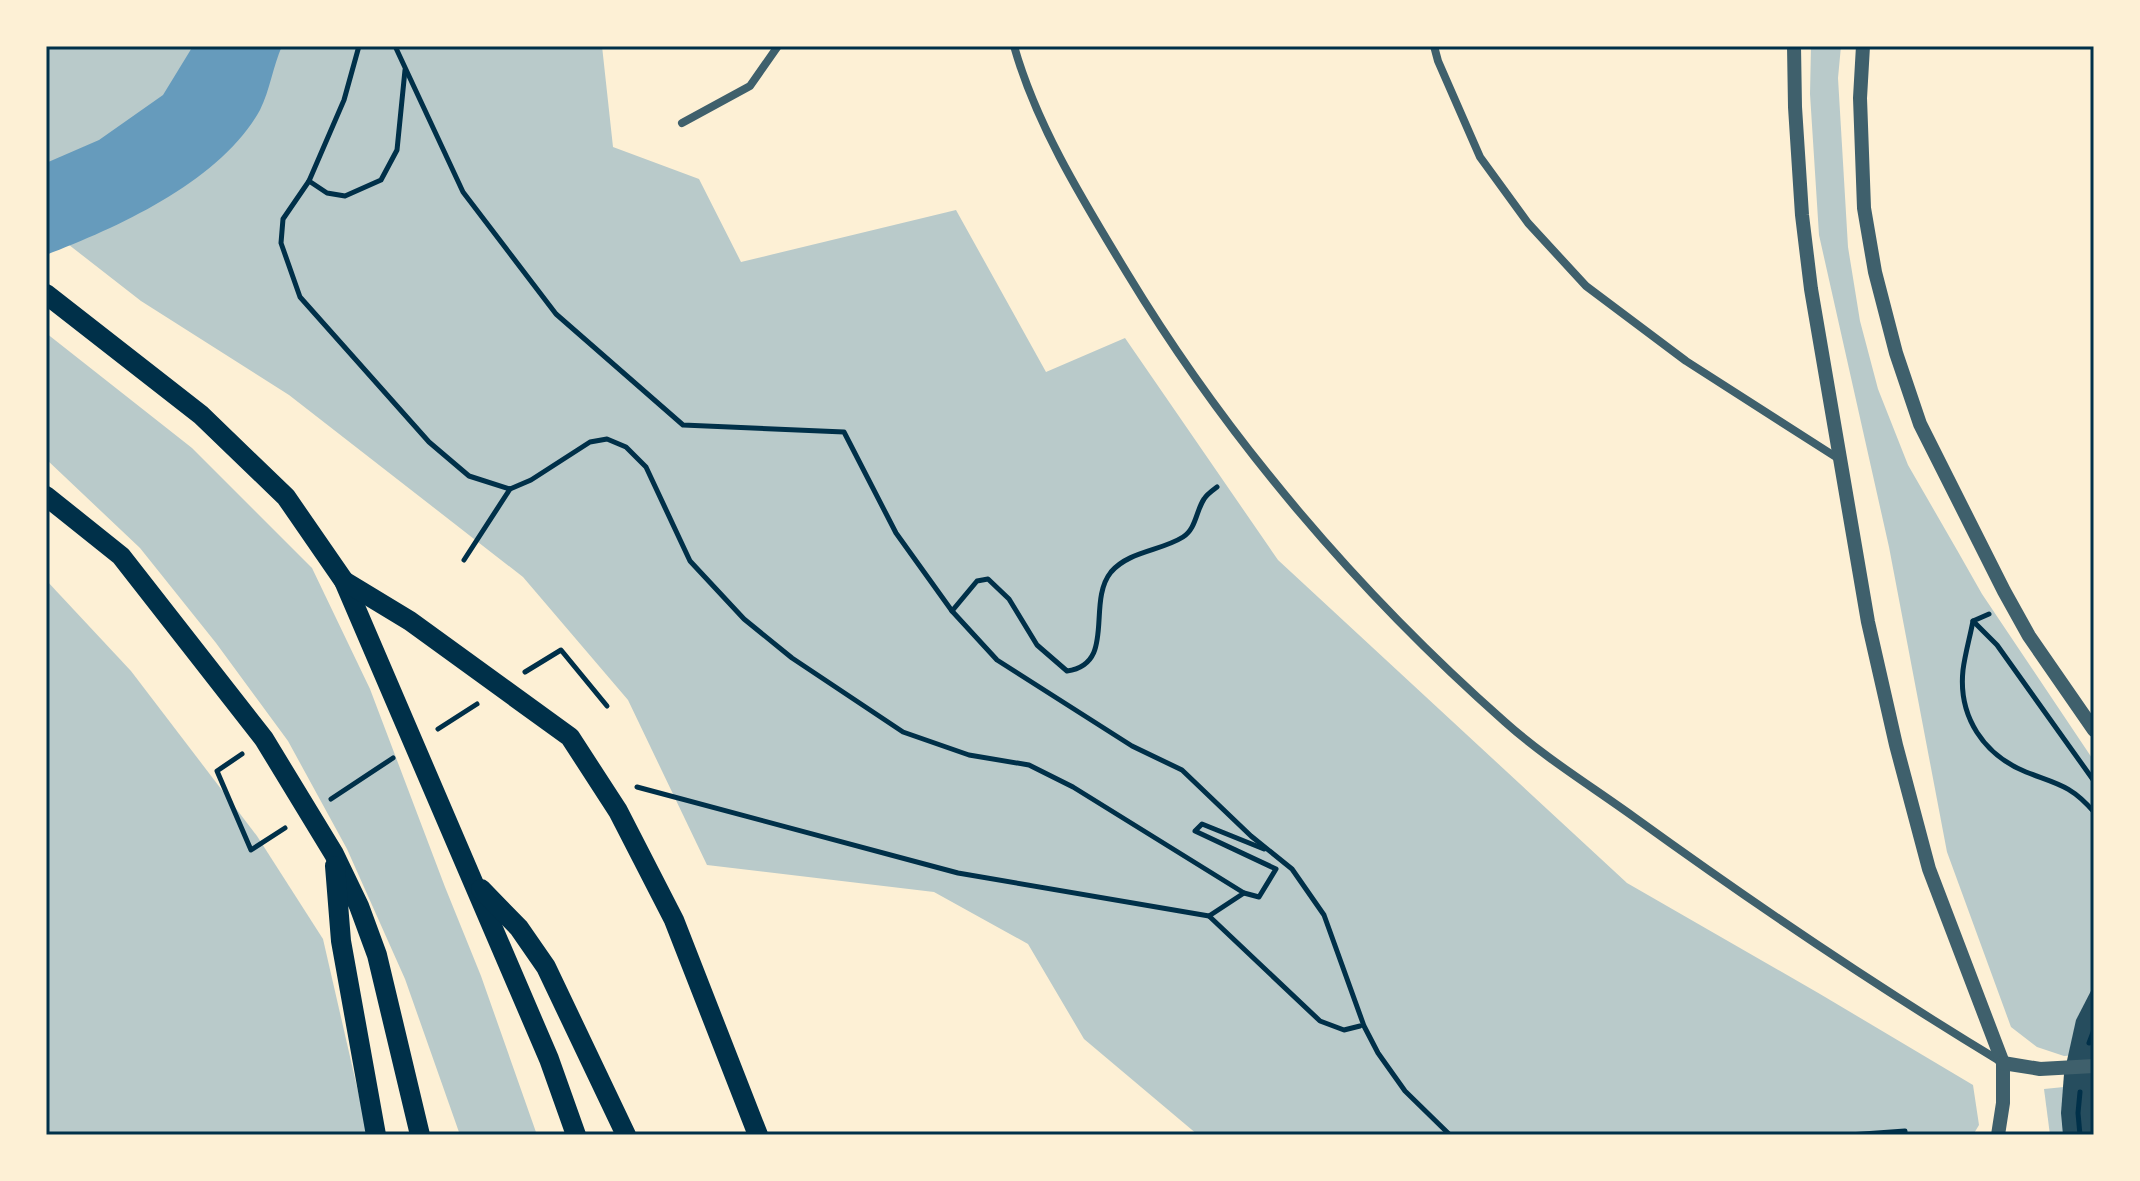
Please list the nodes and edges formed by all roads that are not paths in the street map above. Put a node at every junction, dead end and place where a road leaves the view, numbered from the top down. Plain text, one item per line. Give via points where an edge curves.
1 (778, 46) edge
2 (1014, 46) edge
3 (1434, 46) edge
4 (1794, 46) edge
5 (1863, 46) edge
6 (682, 123) dead end
7 (46, 294) edge
8 (1840, 460) junction
9 (46, 496) edge
10 (344, 581) junction
11 (2093, 727) edge
12 (334, 854) junction
13 (472, 879) junction
14 (2003, 1063) junction
15 (2094, 1066) edge
16 (376, 1135) edge
17 (420, 1135) edge
18 (576, 1135) edge
19 (626, 1135) edge
20 (758, 1135) edge
21 (1998, 1135) edge

1 - 6 street via 750,86
2 - 14 street via 1049,133 1162,332 1311,526 1395,616 1507,724 1698,863
3 - 8 street via 1480,157 1528,223 1586,286 1686,361
4 - 8 street via 1802,215
5 - 11 street via 1864,208 1896,353 1920,424 2011,603
7 - 10 main road via 201,415 265,476 286,497
8 - 14 street via 1868,622 1929,869
9 - 12 main road via 121,556 264,739
10 - 13 main road
10 - 20 main road via 410,621 570,737 618,811 674,920
12 - 16 main road via 341,941
12 - 17 main road via 377,955
13 - 18 main road
13 - 19 main road via 519,928 546,967
14 - 15 street via 2040,1069
14 - 21 street

